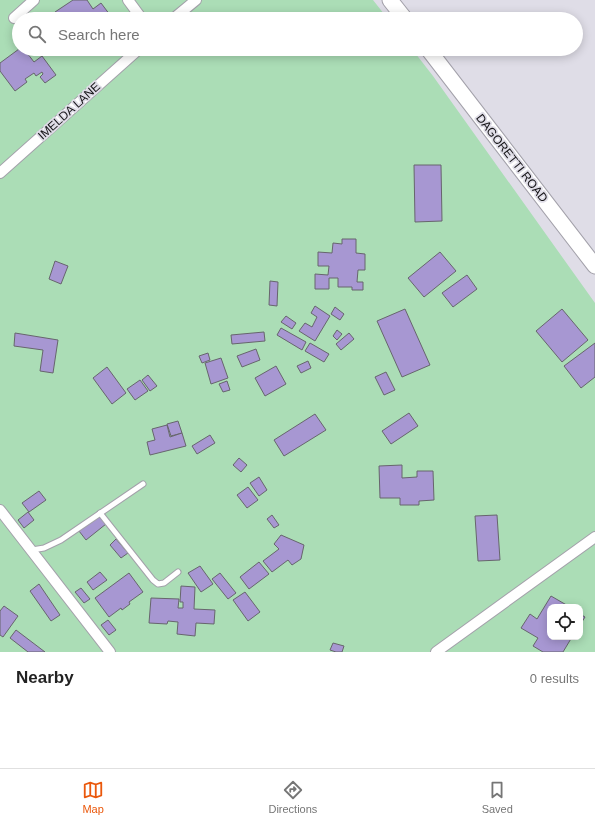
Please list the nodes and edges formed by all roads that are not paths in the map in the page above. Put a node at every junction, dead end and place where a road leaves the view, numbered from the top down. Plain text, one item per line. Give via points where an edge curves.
1 (34, 0) edge
2 (128, 0) edge
3 (196, 0) edge
4 (390, 0) edge
5 (21, 12) edge
6 (137, 12) edge
7 (181, 12) edge
8 (399, 12) edge
9 (130, 56) edge
10 (433, 56) edge
11 (0, 173) edge
12 (595, 266) edge
13 (143, 484) dead end
14 (0, 510) edge
15 (100, 513) junction
16 (595, 537) edge
17 (31, 550) junction
18 (178, 572) dead end
19 (110, 652) edge
20 (436, 652) edge

1 - 5 street
2 - 6 street
3 - 7 street
4 - 8 main road
9 - 11 street, IMELDA LANE
10 - 12 main road, DAGORETTI ROAD
13 - 15 lane
14 - 17 street
15 - 17 lane via 61,540 44,548
15 - 18 lane via 158,584 164,583
16 - 20 street
17 - 19 street

